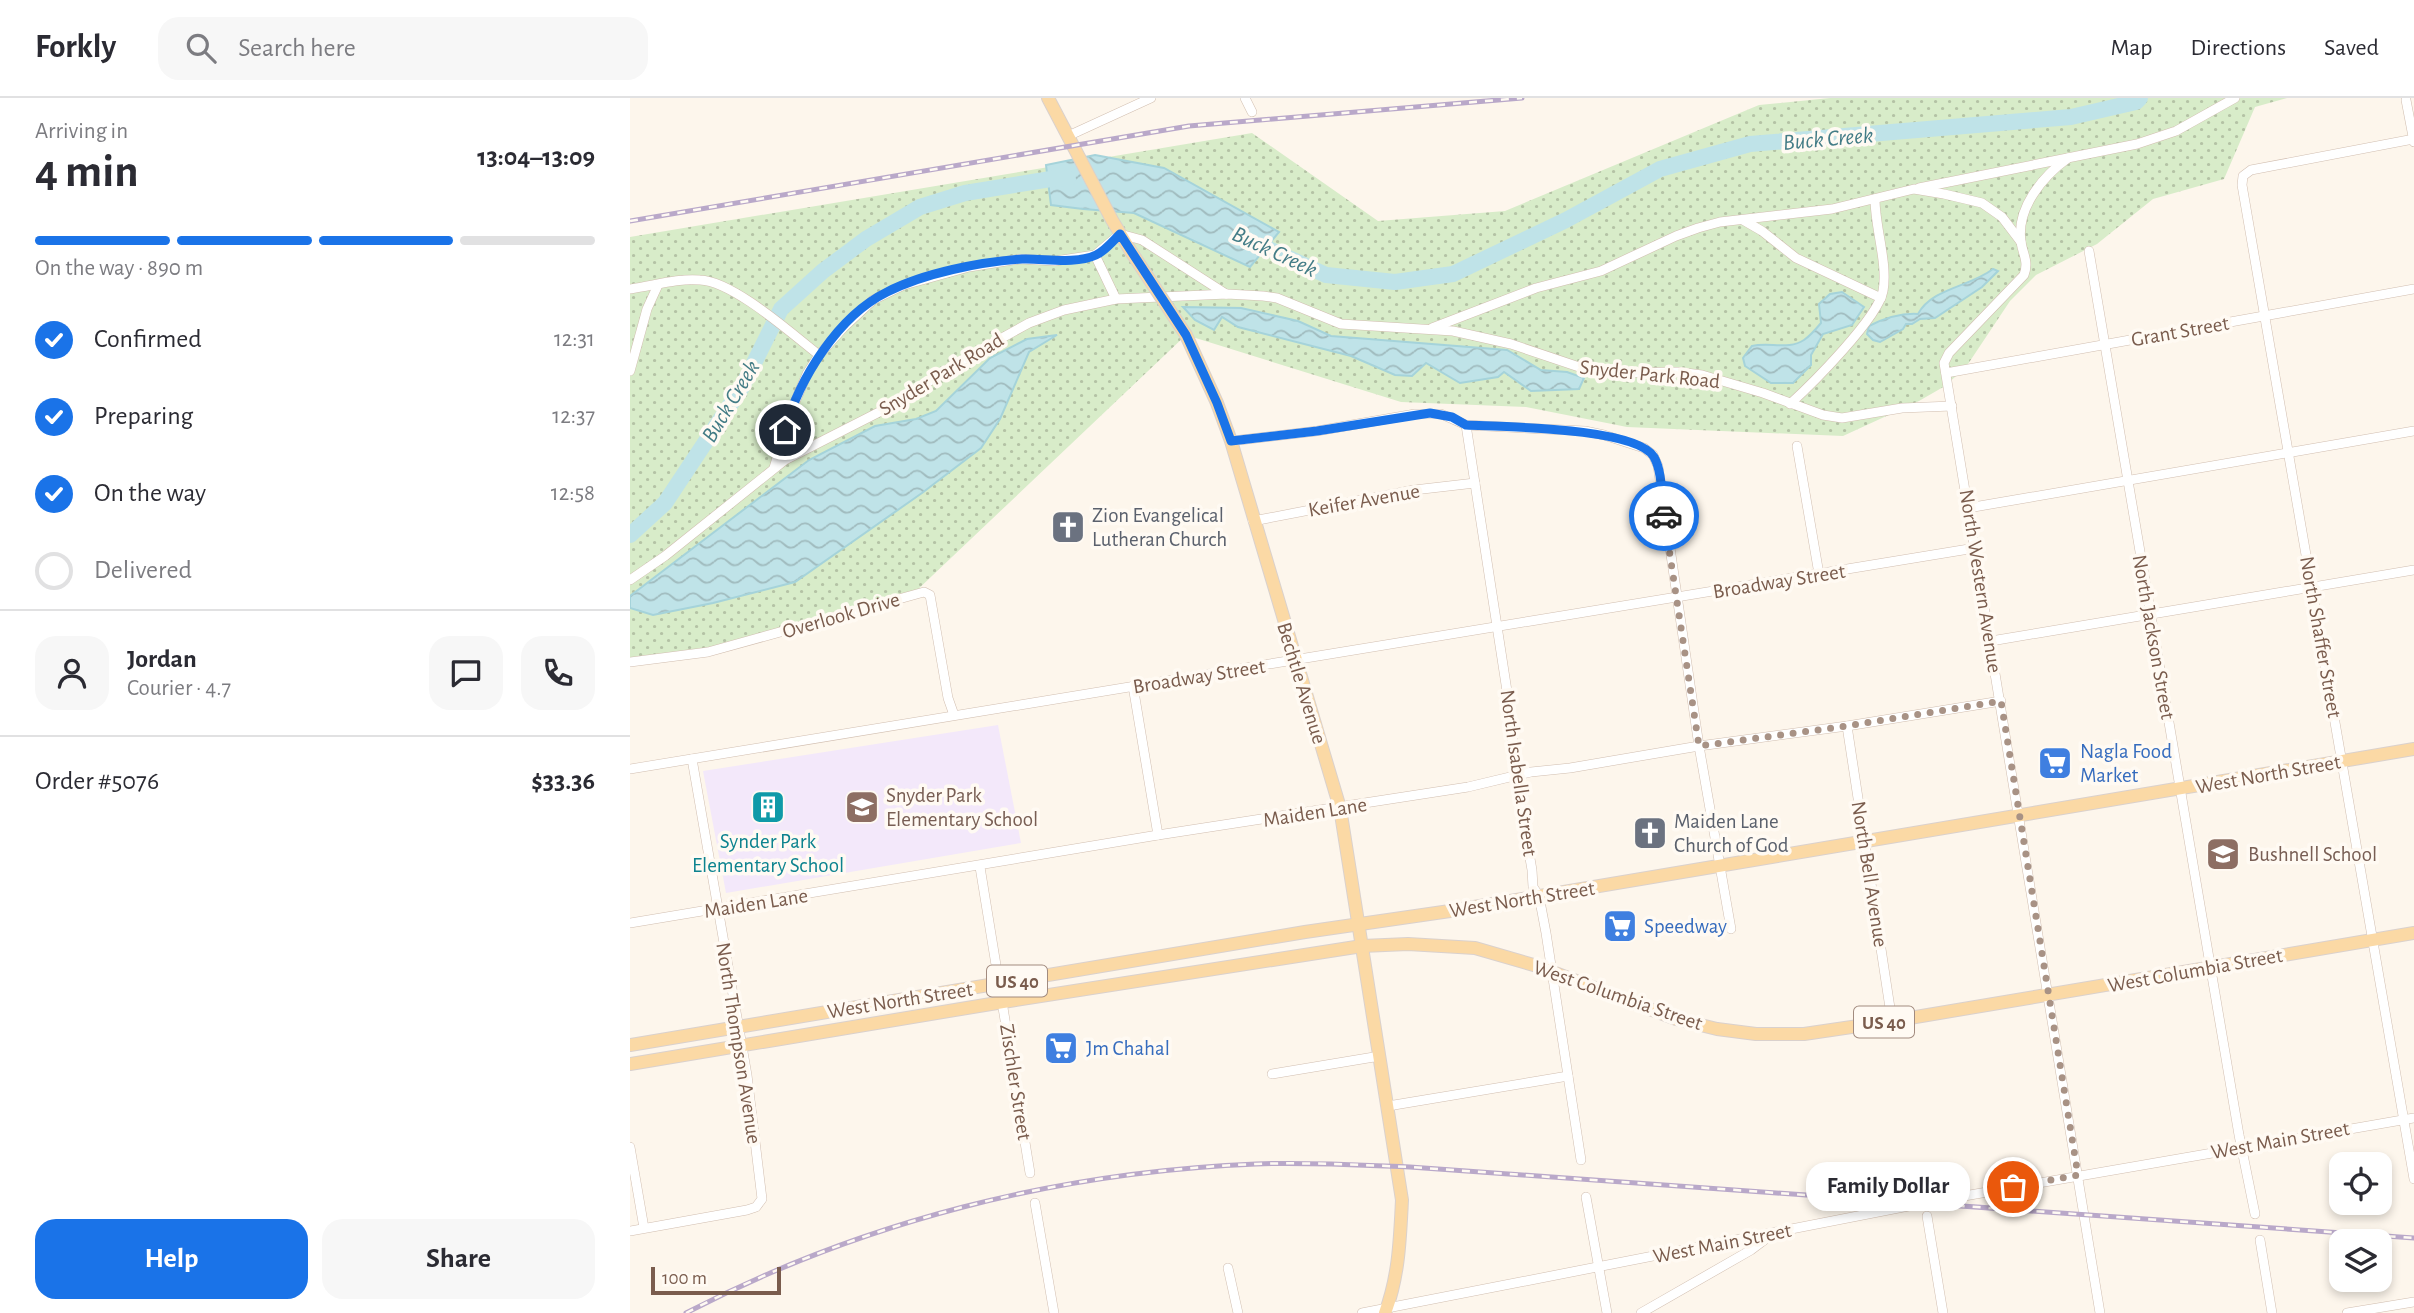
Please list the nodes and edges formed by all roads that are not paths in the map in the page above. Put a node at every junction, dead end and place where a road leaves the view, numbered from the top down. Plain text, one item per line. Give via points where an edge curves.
1 (1048, 98) edge
2 (1151, 98) edge
3 (1245, 98) edge
4 (2235, 98) edge
5 (2406, 100) dead end
6 (1252, 112) dead end
7 (2412, 117) edge
8 (1068, 136) junction
9 (2414, 140) edge
10 (2068, 158) junction
11 (1914, 189) junction
12 (1875, 199) junction
13 (1741, 219) junction
14 (1120, 234) junction
15 (2021, 242) junction
16 (2090, 251) dead end
17 (1096, 255) junction
18 (658, 285) junction
19 (630, 289) edge
20 (2414, 289) edge
21 (1227, 295) junction
22 (1881, 298) junction
23 (1116, 299) junction
24 (2266, 315) junction
25 (1427, 329) junction
26 (2105, 345) junction
27 (819, 355) junction
28 (630, 371) edge
29 (1946, 373) junction
30 (1790, 404) junction
31 (1952, 406) junction
32 (1466, 425) junction
33 (2414, 431) edge
34 (1231, 441) junction
35 (1797, 446) dead end
36 (2289, 452) junction
37 (774, 468) junction
38 (2128, 480) junction
39 (1475, 483) junction
40 (1968, 508) junction
41 (1253, 521) junction
42 (1975, 548) junction
43 (2414, 570) edge
44 (1819, 574) junction
45 (630, 580) edge
46 (2312, 587) junction
47 (1676, 597) junction
48 (2151, 614) junction
49 (1497, 627) junction
50 (1991, 641) junction
51 (1295, 661) junction
52 (630, 662) edge
53 (1133, 686) junction
54 (2001, 701) junction
55 (954, 715) junction
56 (1847, 726) junction
57 (1699, 746) junction
58 (2414, 749) edge
59 (692, 759) junction
60 (2342, 761) junction
61 (630, 769) edge
62 (1516, 777) junction
63 (2180, 788) junction
64 (1340, 808) junction
65 (2019, 815) junction
66 (1158, 835) junction
67 (1865, 841) junction
68 (1720, 866) junction
69 (980, 867) junction
70 (1539, 896) junction
71 (717, 909) junction
72 (630, 923) edge
73 (1360, 923) junction
74 (1731, 929) dead end
75 (2414, 933) edge
76 (2373, 940) junction
77 (1362, 946) junction
78 (2211, 968) junction
79 (1552, 972) junction
80 (1000, 984) junction
81 (2049, 995) junction
82 (1003, 1002) junction
83 (1892, 1021) junction
84 (738, 1026) junction
85 (630, 1045) edge
86 (742, 1045) junction
87 (1380, 1056) junction
88 (630, 1064) edge
89 (1272, 1074) dead end
90 (1568, 1076) junction
91 (1388, 1106) junction
92 (2409, 1119) edge
93 (630, 1147) edge
94 (2241, 1147) junction
95 (1581, 1160) dead end
96 (1030, 1173) dead end
97 (2078, 1175) junction
98 (2414, 1179) edge
99 (1586, 1197) dead end
100 (1035, 1203) dead end
101 (2255, 1214) dead end
102 (1927, 1216) dead end
103 (644, 1228) junction
104 (630, 1231) edge
105 (1774, 1232) junction
106 (2260, 1240) dead end
107 (1598, 1267) junction
108 (1228, 1268) dead end
109 (2414, 1302) edge
110 (1386, 1311) edge
111 (1054, 1313) edge
112 (1238, 1313) edge
113 (1362, 1313) edge
114 (1607, 1313) edge
115 (1641, 1313) edge
116 (1943, 1313) edge
117 (2100, 1313) edge
118 (2272, 1313) edge
119 (2347, 1313) edge

1 - 8 main road, Bechtle Avenue
2 - 8 street
3 - 6 street
4 - 10 street, Snyder Park Road via 2161,137
5 - 7 street
7 - 9 street
8 - 14 main road, Bechtle Avenue
9 - 24 street, North Shaffer Street via 2247,172 2242,185
10 - 11 street, Snyder Park Road
10 - 15 street via 2045,177 2031,197
11 - 12 street, Snyder Park Road
11 - 15 street, Snyder Park Road via 1982,203 2002,217
12 - 13 street, Snyder Park Road via 1802,214
12 - 22 street via 1884,279
13 - 22 street via 1796,258
13 - 25 street, Snyder Park Road via 1698,228 1601,271 1536,288
14 - 17 street
14 - 21 street via 1142,240
14 - 34 main road, Bechtle Avenue, bridge via 1186,335
15 - 29 street via 2027,261 2024,275 1949,352
16 - 26 street, North Jackson Street
17 - 23 street
17 - 27 street via 1055,261 1020,259 904,285 866,306
18 - 19 street
18 - 27 street via 700,279 715,282
18 - 28 street
20 - 24 street, Grant Street
21 - 23 street, Snyder Park Road
21 - 25 street, Snyder Park Road via 1276,298 1341,324
22 - 30 street via 1830,365
23 - 37 street, Snyder Park Road via 1029,323
24 - 26 street, Grant Street
24 - 36 street, North Shaffer Street
25 - 30 street, Snyder Park Road via 1511,344 1591,371 1702,375
26 - 29 street, Grant Street
26 - 38 street, North Jackson Street
27 - 37 street via 797,395
29 - 31 street, North Western Avenue
30 - 31 street, Snyder Park Road via 1842,418
31 - 40 street, North Western Avenue
32 - 34 street via 1430,413
32 - 39 street, North Isabella Street
32 - 47 street via 1585,431 1644,448 1653,455
33 - 36 street
34 - 41 main road, Bechtle Avenue
35 - 44 street
36 - 38 street
36 - 46 street, North Shaffer Street
37 - 45 street, Snyder Park Road
38 - 40 street
38 - 48 street, North Jackson Street
39 - 41 street, Keifer Avenue
39 - 49 street, North Isabella Street
40 - 42 street, North Western Avenue
41 - 51 main road, Bechtle Avenue
42 - 44 street, Broadway Street
42 - 50 street, North Western Avenue
43 - 46 street
44 - 47 street, Broadway Street
46 - 48 street
46 - 60 street, North Shaffer Street
47 - 49 street, Broadway Street
47 - 57 street
48 - 50 street
48 - 63 street, North Jackson Street
49 - 51 street, Broadway Street
49 - 62 street, North Isabella Street
50 - 54 street, North Western Avenue
51 - 53 street, Broadway Street
51 - 64 main road, Bechtle Avenue
52 - 55 street, Overlook Drive via 708,652 924,592 930,595 947,698
53 - 55 street, Broadway Street
53 - 66 street
54 - 56 street, Maiden Lane
54 - 65 street, North Western Avenue
55 - 59 street, Broadway Street
56 - 57 street, Maiden Lane
56 - 67 street, North Bell Avenue
57 - 62 street, Maiden Lane
57 - 68 street
58 - 60 main road, West North Street / US 40
59 - 61 street, Broadway Street
59 - 71 street, North Thompson Avenue
60 - 63 main road, West North Street / US 40
60 - 76 street, North Shaffer Street
62 - 64 street, Maiden Lane
62 - 70 street, North Isabella Street via 1533,887
63 - 65 main road, West North Street / US 40
63 - 78 street, North Jackson Street
64 - 66 street, Maiden Lane
64 - 73 main road, Bechtle Avenue
65 - 67 main road, West North Street / US 40
65 - 81 street, North Western Avenue
66 - 69 street, Maiden Lane
67 - 68 main road, West North Street / US 40
67 - 83 street, North Bell Avenue
68 - 70 main road, West North Street / US 40
68 - 74 street
69 - 71 street, Maiden Lane
69 - 80 street, Zischler Street
70 - 73 main road, West North Street / US 40
70 - 79 street, North Isabella Street
71 - 72 street, Maiden Lane
71 - 84 street, North Thompson Avenue
73 - 77 main road, Bechtle Avenue
73 - 80 main road, West North Street / US 40
75 - 76 main road, West Columbia Street / US 40
76 - 78 main road, West Columbia Street / US 40
76 - 92 street, North Shaffer Street
77 - 79 main road, West Columbia Street / US 40 via 1475,948
77 - 82 main road, West North Street / US 40
77 - 87 main road, Bechtle Avenue
78 - 81 main road, West Columbia Street / US 40
78 - 94 street, North Jackson Street
79 - 83 main road, West Columbia Street / US 40 via 1653,1011 1756,1034 1804,1034
79 - 90 street, North Isabella Street
80 - 82 street, Zischler Street
80 - 84 main road, West North Street / US 40
81 - 83 main road, West Columbia Street / US 40
81 - 97 street, North Western Avenue
82 - 86 main road, West North Street / US 40
82 - 96 street, Zischler Street
84 - 85 main road, West North Street / US 40
84 - 86 street, North Thompson Avenue
86 - 88 main road, West North Street / US 40
86 - 103 street, North Thompson Avenue via 760,1203 747,1210
87 - 89 street
87 - 91 main road, Bechtle Avenue
90 - 91 street
90 - 95 street, North Isabella Street
91 - 110 main road, Bechtle Avenue via 1402,1202 1400,1250
92 - 94 street, West Main Street
92 - 98 street, North Shaffer Street
93 - 103 street
94 - 97 street, West Main Street
94 - 101 street, North Jackson Street
97 - 105 street, West Main Street
97 - 117 street, North Western Avenue
99 - 107 street
100 - 111 street
102 - 116 street
103 - 104 street
105 - 107 street, West Main Street
105 - 115 street
106 - 118 street
107 - 110 street, West Main Street
107 - 114 street
108 - 112 street
109 - 119 street
110 - 113 street, West Main Street

